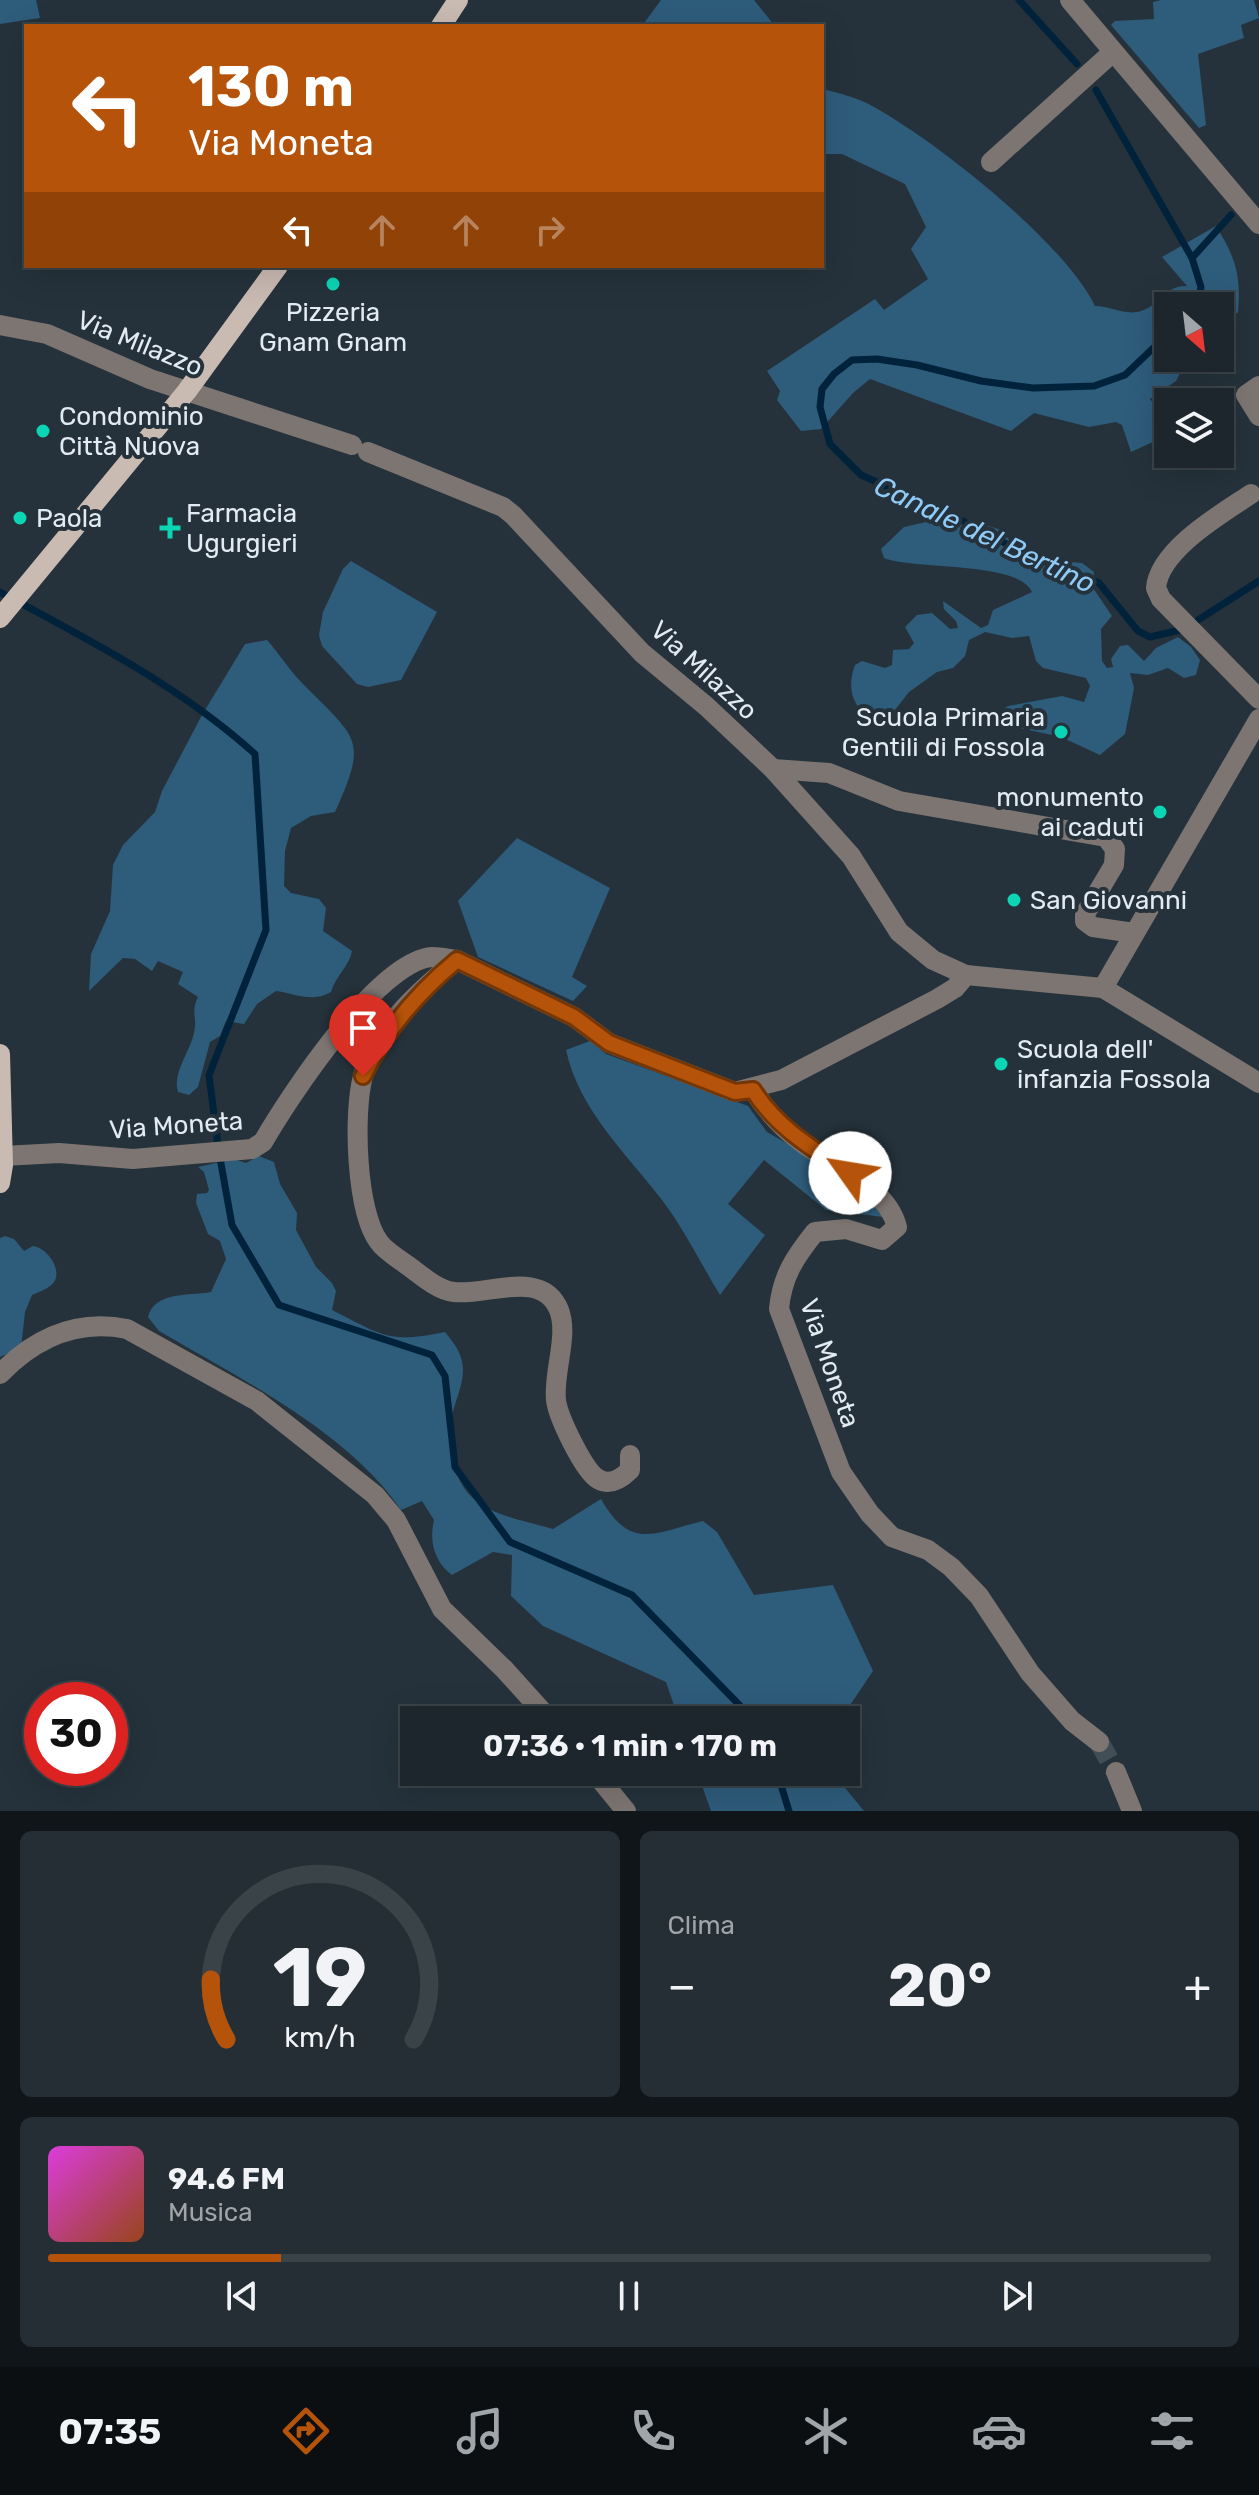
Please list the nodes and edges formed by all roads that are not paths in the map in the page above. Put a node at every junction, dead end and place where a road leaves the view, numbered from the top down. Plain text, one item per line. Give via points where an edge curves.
1 (458, 0) edge
2 (1070, 0) edge
3 (442, 24) edge
4 (1113, 52) junction
5 (991, 162) dead end
6 (1259, 224) edge
7 (277, 268) edge
8 (0, 325) edge
9 (1259, 386) edge
10 (187, 391) junction
11 (1259, 416) edge
12 (1251, 494) dead end
13 (0, 618) edge
14 (1259, 699) edge
15 (1259, 719) edge
16 (773, 769) junction
17 (1134, 933) junction
18 (457, 960) junction
19 (966, 975) junction
20 (1103, 988) junction
21 (0, 1054) edge
22 (1259, 1083) edge
23 (753, 1090) junction
24 (3, 1156) junction
25 (0, 1183) edge
26 (0, 1374) edge
27 (630, 1455) dead end
28 (536, 1706) edge
29 (1099, 1742) tunnel mouth
30 (1116, 1772) tunnel mouth
31 (605, 1786) edge
32 (626, 1811) edge
33 (1132, 1811) edge

1 - 3 main road
2 - 4 street
4 - 5 street
4 - 6 street
7 - 10 main road
8 - 10 street, Via Milazzo via 47,334
9 - 11 street via 1246,395
10 - 13 main road
10 - 16 street, Via Milazzo via 360,448 503,507 642,653
12 - 14 street via 1196,532 1160,572 1156,588
15 - 17 street
16 - 17 street via 829,773 899,801 1106,837 1115,849 1114,865 1085,921
16 - 19 street, Via Milazzo via 851,856 899,932 933,960
17 - 20 street
18 - 23 street, Via Moneta via 574,1017 609,1043 735,1092
18 - 24 street, Via Moneta via 430,957 379,990 345,1022 263,1142 252,1149 133,1159 59,1153
18 - 27 street via 397,1019 363,1076 358,1183 368,1223 380,1244 442,1288 475,1292 534,1286 549,1294 562,1325 556,1403 569,1436 595,1478 608,1483 630,1470
19 - 20 street, Via Milazzo
19 - 23 street via 937,999
20 - 22 street
21 - 24 main road
23 - 29 street, Via Moneta via 799,1141 850,1173 893,1213 897,1227 882,1240 846,1229 815,1232 782,1283 779,1309 841,1472 892,1537 928,1550 979,1596 1030,1673 1072,1721
24 - 25 main road
26 - 28 street via 41,1339 105,1325 127,1329 257,1401 375,1495 396,1520 442,1609
30 - 33 street
31 - 32 street

